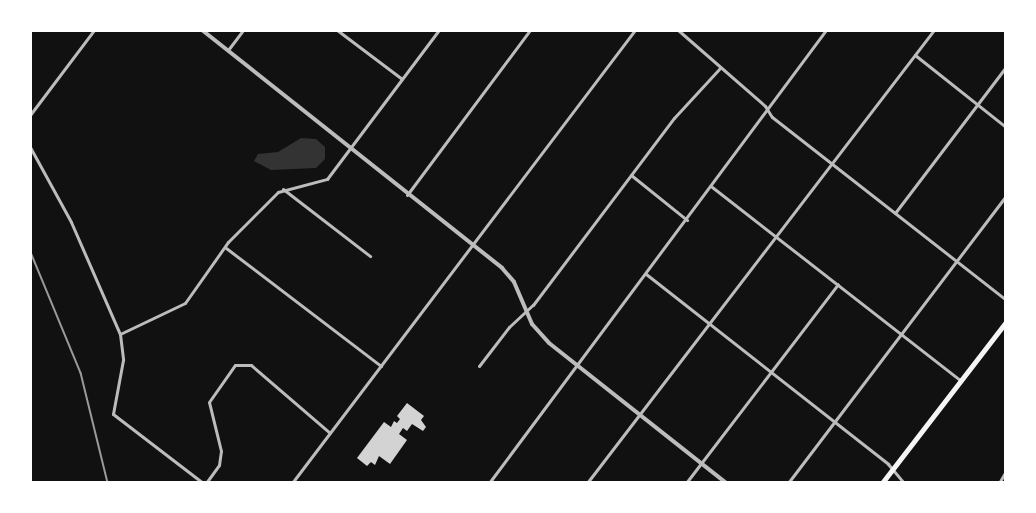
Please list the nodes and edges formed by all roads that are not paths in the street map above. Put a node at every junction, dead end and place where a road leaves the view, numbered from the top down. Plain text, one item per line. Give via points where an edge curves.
1 (94, 30) edge
2 (201, 30) edge
3 (243, 30) edge
4 (337, 30) edge
5 (439, 30) edge
6 (530, 30) edge
7 (635, 30) edge
8 (678, 30) edge
9 (826, 30) edge
10 (934, 30) edge
11 (228, 50) junction
12 (915, 55) junction
13 (1006, 67) edge
14 (719, 69) junction
15 (402, 78) junction
16 (978, 105) junction
17 (768, 112) junction
18 (30, 115) edge
19 (1006, 126) edge
20 (30, 147) edge
21 (349, 150) junction
22 (832, 165) junction
23 (631, 175) junction
24 (712, 187) junction
25 (283, 189) junction
26 (407, 195) junction
27 (1006, 196) edge
28 (895, 213) junction
29 (687, 220) junction
30 (777, 237) junction
31 (472, 245) junction
32 (225, 248) junction
33 (370, 256) dead end
34 (956, 261) junction
35 (646, 274) junction
36 (838, 284) junction
37 (1006, 300) edge
38 (527, 310) junction
39 (1006, 322) edge
40 (711, 325) junction
41 (120, 334) junction
42 (901, 334) junction
43 (381, 366) junction
44 (478, 366) dead end
45 (577, 368) junction
46 (773, 374) junction
47 (961, 381) junction
48 (638, 417) junction
49 (834, 422) junction
50 (330, 433) junction
51 (701, 464) junction
52 (893, 469) junction
53 (1006, 471) edge
54 (204, 483) edge
55 (292, 483) edge
56 (489, 483) edge
57 (587, 483) edge
58 (686, 483) edge
59 (726, 483) edge
60 (788, 483) edge
61 (882, 483) edge
62 (904, 483) edge
63 (999, 483) edge

1 - 18 street
2 - 11 street
3 - 11 street
4 - 15 street
5 - 15 street
6 - 26 street
7 - 31 street
8 - 14 street
9 - 17 street
10 - 12 street
11 - 21 street via 307,110
12 - 16 street
12 - 22 street
13 - 16 street
14 - 17 street
14 - 23 street via 674,118
15 - 21 street
16 - 19 street
16 - 28 street
17 - 22 street
17 - 24 street
20 - 41 street via 71,222
21 - 25 street via 322,183
21 - 26 street
22 - 28 street
22 - 30 street
23 - 29 street
23 - 38 street
24 - 29 street
24 - 30 street
25 - 32 street
25 - 33 street
26 - 31 street
27 - 34 street
28 - 34 street
29 - 35 street
30 - 36 street
30 - 40 street
31 - 38 street via 509,274
31 - 43 street
32 - 41 street via 185,303
32 - 43 street
34 - 37 street
34 - 42 street
35 - 40 street
35 - 45 street
36 - 42 street
36 - 46 street
38 - 44 street
38 - 45 street via 537,331
39 - 47 main road
40 - 46 street
40 - 48 street
41 - 54 street via 123,360 112,409 116,418
42 - 47 street
42 - 49 street
43 - 50 street
45 - 48 street
45 - 56 street
46 - 49 street
46 - 51 street
47 - 52 main road
48 - 51 street
48 - 57 street
49 - 52 street
49 - 60 street
50 - 54 street via 251,365 235,365 209,402 221,451 219,465
50 - 55 street
51 - 58 street
51 - 59 street
52 - 61 main road
52 - 62 street
53 - 63 street

